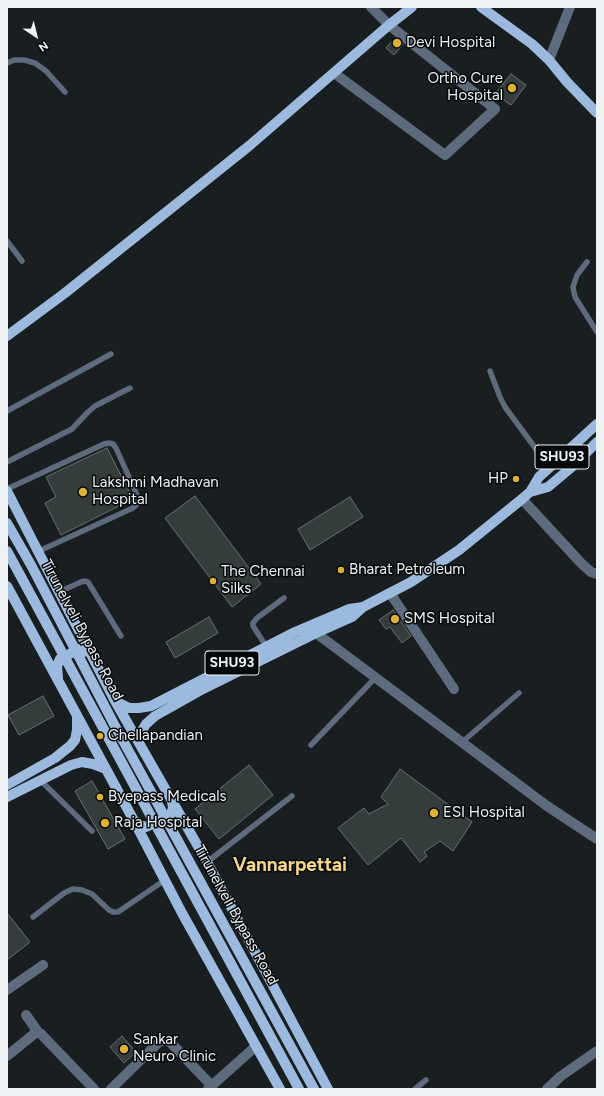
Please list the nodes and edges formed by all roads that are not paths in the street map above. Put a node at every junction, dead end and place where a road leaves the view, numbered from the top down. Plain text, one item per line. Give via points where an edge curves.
1 (371, 7) edge
2 (412, 7) edge
3 (481, 7) edge
4 (570, 7) edge
5 (389, 25) junction
6 (549, 60) junction
7 (7, 63) edge
8 (334, 73) junction
9 (65, 92) dead end
10 (597, 113) edge
11 (7, 241) edge
12 (22, 260) dead end
13 (587, 262) dead end
14 (597, 332) edge
15 (7, 336) edge
16 (110, 354) dead end
17 (490, 371) dead end
18 (130, 388) dead end
19 (7, 411) edge
20 (597, 424) edge
21 (597, 442) edge
22 (7, 462) edge
23 (550, 468) junction
24 (7, 490) edge
25 (530, 492) junction
26 (522, 499) junction
27 (7, 523) edge
28 (7, 551) edge
29 (39, 551) junction
30 (597, 574) edge
31 (7, 586) edge
32 (59, 592) junction
33 (390, 593) junction
34 (284, 598) dead end
35 (363, 607) junction
36 (316, 633) junction
37 (121, 636) dead end
38 (266, 646) junction
39 (93, 659) junction
40 (376, 677) junction
41 (58, 682) junction
42 (454, 689) dead end
43 (519, 693) dead end
44 (115, 701) junction
45 (77, 716) junction
46 (137, 739) junction
47 (461, 742) junction
48 (311, 745) dead end
49 (106, 769) junction
50 (40, 780) junction
51 (7, 785) edge
52 (292, 796) dead end
53 (7, 797) edge
54 (172, 799) junction
55 (133, 819) junction
56 (92, 831) dead end
57 (597, 840) edge
58 (207, 862) junction
59 (165, 880) junction
60 (33, 918) dead end
61 (43, 965) dead end
62 (7, 990) edge
63 (26, 1015) dead end
64 (38, 1032) junction
65 (255, 1047) junction
66 (597, 1051) edge
67 (7, 1056) edge
68 (426, 1080) dead end
69 (210, 1087) edge
70 (94, 1089) edge
71 (111, 1089) edge
72 (280, 1089) edge
73 (299, 1089) edge
74 (314, 1089) edge
75 (328, 1089) edge
76 (415, 1089) edge
77 (547, 1089) edge

1 - 5 street
2 - 5 main road
3 - 6 main road via 532,44
4 - 6 street
5 - 8 main road
5 - 8 street via 494,109 444,155
6 - 10 main road
7 - 9 lane via 14,60 35,63
8 - 15 main road via 249,146 65,294
11 - 12 lane
13 - 14 lane via 573,287 575,297
16 - 19 lane
17 - 23 lane via 505,407
18 - 22 lane via 95,406 72,429
20 - 23 main road, SHU93
21 - 25 main road, SHU93 via 548,487
23 - 25 main road, SHU93
24 - 29 main road
24 - 29 lane via 104,444 112,444 116,448 137,495 137,504
25 - 26 main road, SHU93
26 - 30 street via 581,563 590,572
26 - 33 main road, SHU93 via 459,550
27 - 74 main road, Tirunelveli Bypass Road, bridge
28 - 73 main road, Tirunelveli Bypass Road, bridge
29 - 32 main road
31 - 41 main road
32 - 37 lane via 81,582 88,582
32 - 39 main road
33 - 35 main road, SHU93
33 - 42 street
34 - 38 lane via 253,623
35 - 36 main road, SHU93 via 352,617
35 - 38 main road, SHU93 via 349,608
36 - 40 street
36 - 46 main road, SHU93 via 203,689 155,716 146,724
38 - 44 main road, SHU93 via 151,706 129,708
39 - 41 main road via 79,649 60,659 57,670
39 - 44 main road
40 - 47 street
40 - 48 lane
41 - 45 main road
43 - 47 lane
44 - 46 main road
45 - 49 main road
45 - 51 main road via 75,740 70,746 55,758
46 - 54 main road
47 - 57 street
49 - 50 main road via 82,762
49 - 55 main road
50 - 53 main road
50 - 56 lane
52 - 58 lane
54 - 55 main road via 171,814 159,821 146,827
54 - 58 main road
55 - 59 main road
58 - 75 main road
59 - 60 lane via 118,912 108,910 92,894 72,889
59 - 65 main road
61 - 62 street
63 - 64 street
64 - 67 street
64 - 70 street
65 - 69 street
65 - 72 main road
66 - 77 street
68 - 76 lane
69 - 71 street via 167,1040 163,1040

